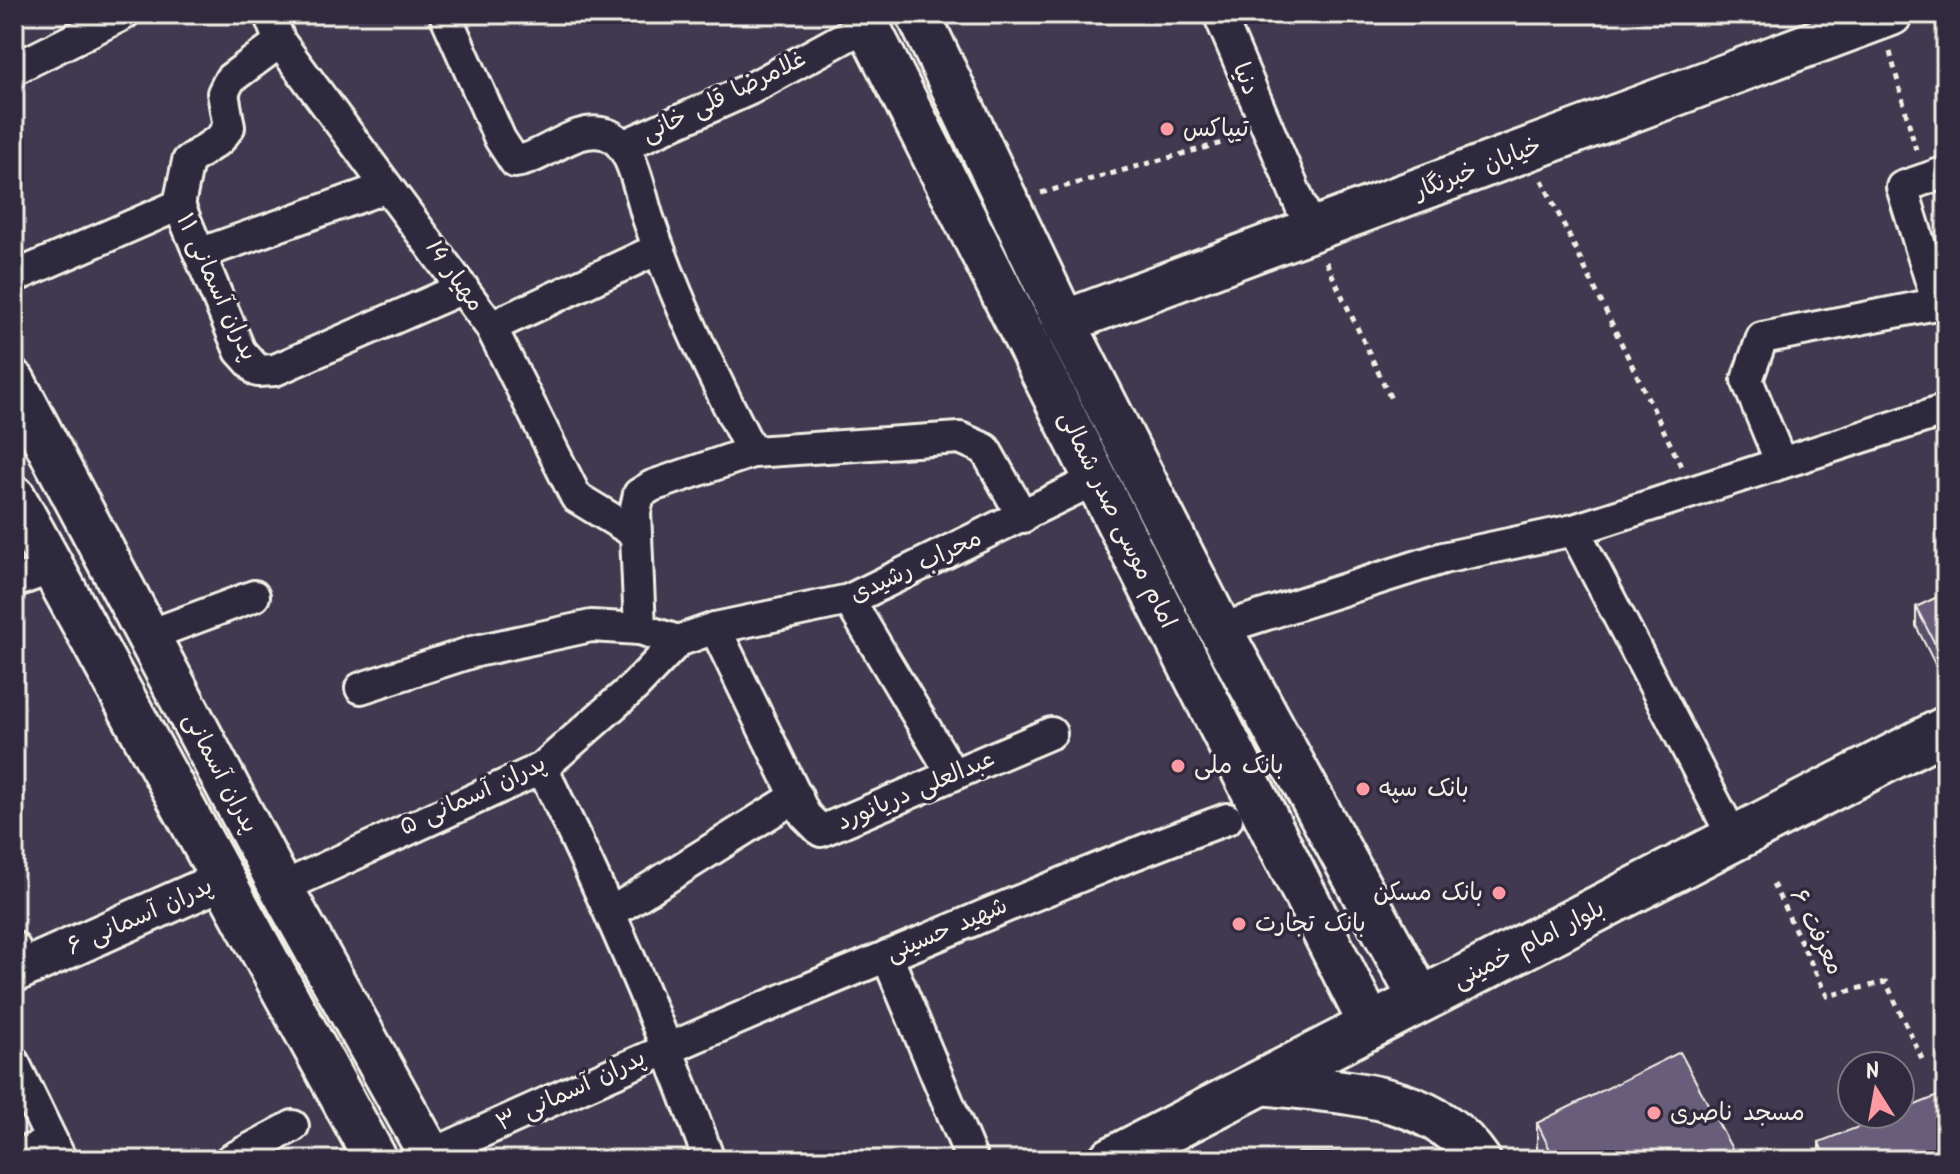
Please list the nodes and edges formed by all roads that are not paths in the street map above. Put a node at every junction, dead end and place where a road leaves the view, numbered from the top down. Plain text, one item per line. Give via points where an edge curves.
1 (124, 14) edge
2 (269, 14) edge
3 (445, 14) edge
4 (918, 14) edge
5 (1219, 14) edge
6 (1886, 16) edge
7 (865, 20) edge
8 (280, 42) junction
9 (14, 69) edge
10 (623, 146) junction
11 (1935, 175) edge
12 (387, 187) junction
13 (179, 205) junction
14 (1312, 232) junction
15 (658, 249) junction
16 (202, 253) junction
17 (17, 269) edge
18 (463, 288) junction
19 (1942, 303) edge
20 (1064, 322) junction
21 (491, 327) junction
22 (14, 382) edge
23 (1946, 410) edge
24 (752, 452) junction
25 (1781, 463) junction
26 (1098, 478) junction
27 (14, 497) edge
28 (1023, 517) junction
29 (1574, 530) junction
30 (635, 533) junction
31 (52, 568) junction
32 (14, 582) edge
33 (254, 596) dead end
34 (849, 600) junction
35 (715, 628) junction
36 (640, 629) junction
37 (1220, 629) junction
38 (147, 636) junction
39 (678, 641) junction
40 (361, 688) dead end
41 (1946, 729) edge
42 (1051, 733) dead end
43 (542, 768) junction
44 (953, 775) junction
45 (797, 796) junction
46 (1227, 819) dead end
47 (1734, 839) junction
48 (222, 880) junction
49 (281, 888) junction
50 (612, 912) junction
51 (887, 956) junction
52 (18, 963) edge
53 (1421, 1000) junction
54 (1371, 1026) junction
55 (668, 1046) junction
56 (14, 1063) edge
57 (1262, 1083) junction
58 (293, 1126) dead end
59 (56, 1151) edge
60 (14, 1156) edge
61 (432, 1158) edge
62 (230, 1160) edge
63 (376, 1160) edge
64 (709, 1160) edge
65 (972, 1160) edge
66 (1111, 1160) edge
67 (1479, 1160) edge

1 - 9 street
2 - 8 street, مهیار 14
3 - 10 street via 506,153 515,162 583,133 607,134
4 - 20 main road, امام موسی صدر شمالی
5 - 14 street, دنیا
6 - 14 main road, خیابان خبرنگار
7 - 10 street, غلامرضا قلی خانی via 750,89
7 - 26 main road, امام موسی صدر شمالی
8 - 12 street, مهیار 14
8 - 13 street via 230,79 223,93 229,127 188,161
10 - 15 street
11 - 19 street via 1902,187
12 - 16 street
12 - 18 street, مهیار 14
13 - 16 street, پدران آسمانی ۱۱
13 - 17 street, پدران آسمانی ۱۱
14 - 20 main road, خیابان خبرنگار
15 - 21 street
15 - 24 street
16 - 18 street, پدران آسمانی ۱۱ via 240,351 258,371 275,370
18 - 21 street, مهیار 14
19 - 25 street via 1762,338 1747,380
20 - 37 main road, امام موسی صدر شمالی
21 - 30 street, مهیار 14 via 576,497
22 - 38 main road, پدران آسمانی
23 - 25 street
24 - 28 street via 960,438 985,449
24 - 30 street via 639,494
25 - 29 street
26 - 28 street, محراب رشیدی
26 - 54 main road, امام موسی صدر شمالی
27 - 31 main road, پدران آسمانی
28 - 34 street, محراب رشیدی
29 - 37 street via 1443,558
29 - 47 street
30 - 36 street
31 - 32 street
31 - 48 main road, پدران آسمانی
33 - 38 street
34 - 35 street, محراب رشیدی
34 - 44 street
35 - 39 street, محراب رشیدی
35 - 45 street, عبدالعلی دریانورد
36 - 39 street
36 - 40 street via 591,626 472,652
37 - 53 main road, امام موسی صدر شمالی
38 - 49 main road, پدران آسمانی
39 - 43 street, پدران آسمانی ۵
41 - 47 main road, بلوار امام خمینی
42 - 44 street, عبدالعلی دریانورد
43 - 49 street, پدران آسمانی ۵
43 - 50 street
44 - 45 street, عبدالعلی دریانورد via 821,831 812,826
45 - 50 street
46 - 51 street, شهید حسینی via 1096,867
47 - 53 main road, بلوار امام خمینی
48 - 52 street, پدران آسمانی ۶
48 - 63 main road, پدران آسمانی
49 - 61 main road, پدران آسمانی
50 - 55 street
51 - 55 street, شهید حسینی
51 - 65 street
53 - 54 main road, بلوار امام خمینی
54 - 57 main road, بلوار امام خمینی
55 - 61 street, پدران آسمانی ۳
55 - 64 street
56 - 59 street
57 - 66 main road, بلوار امام خمینی
57 - 67 main road via 1386,1100 1424,1111 1454,1128
58 - 62 street
59 - 60 street

